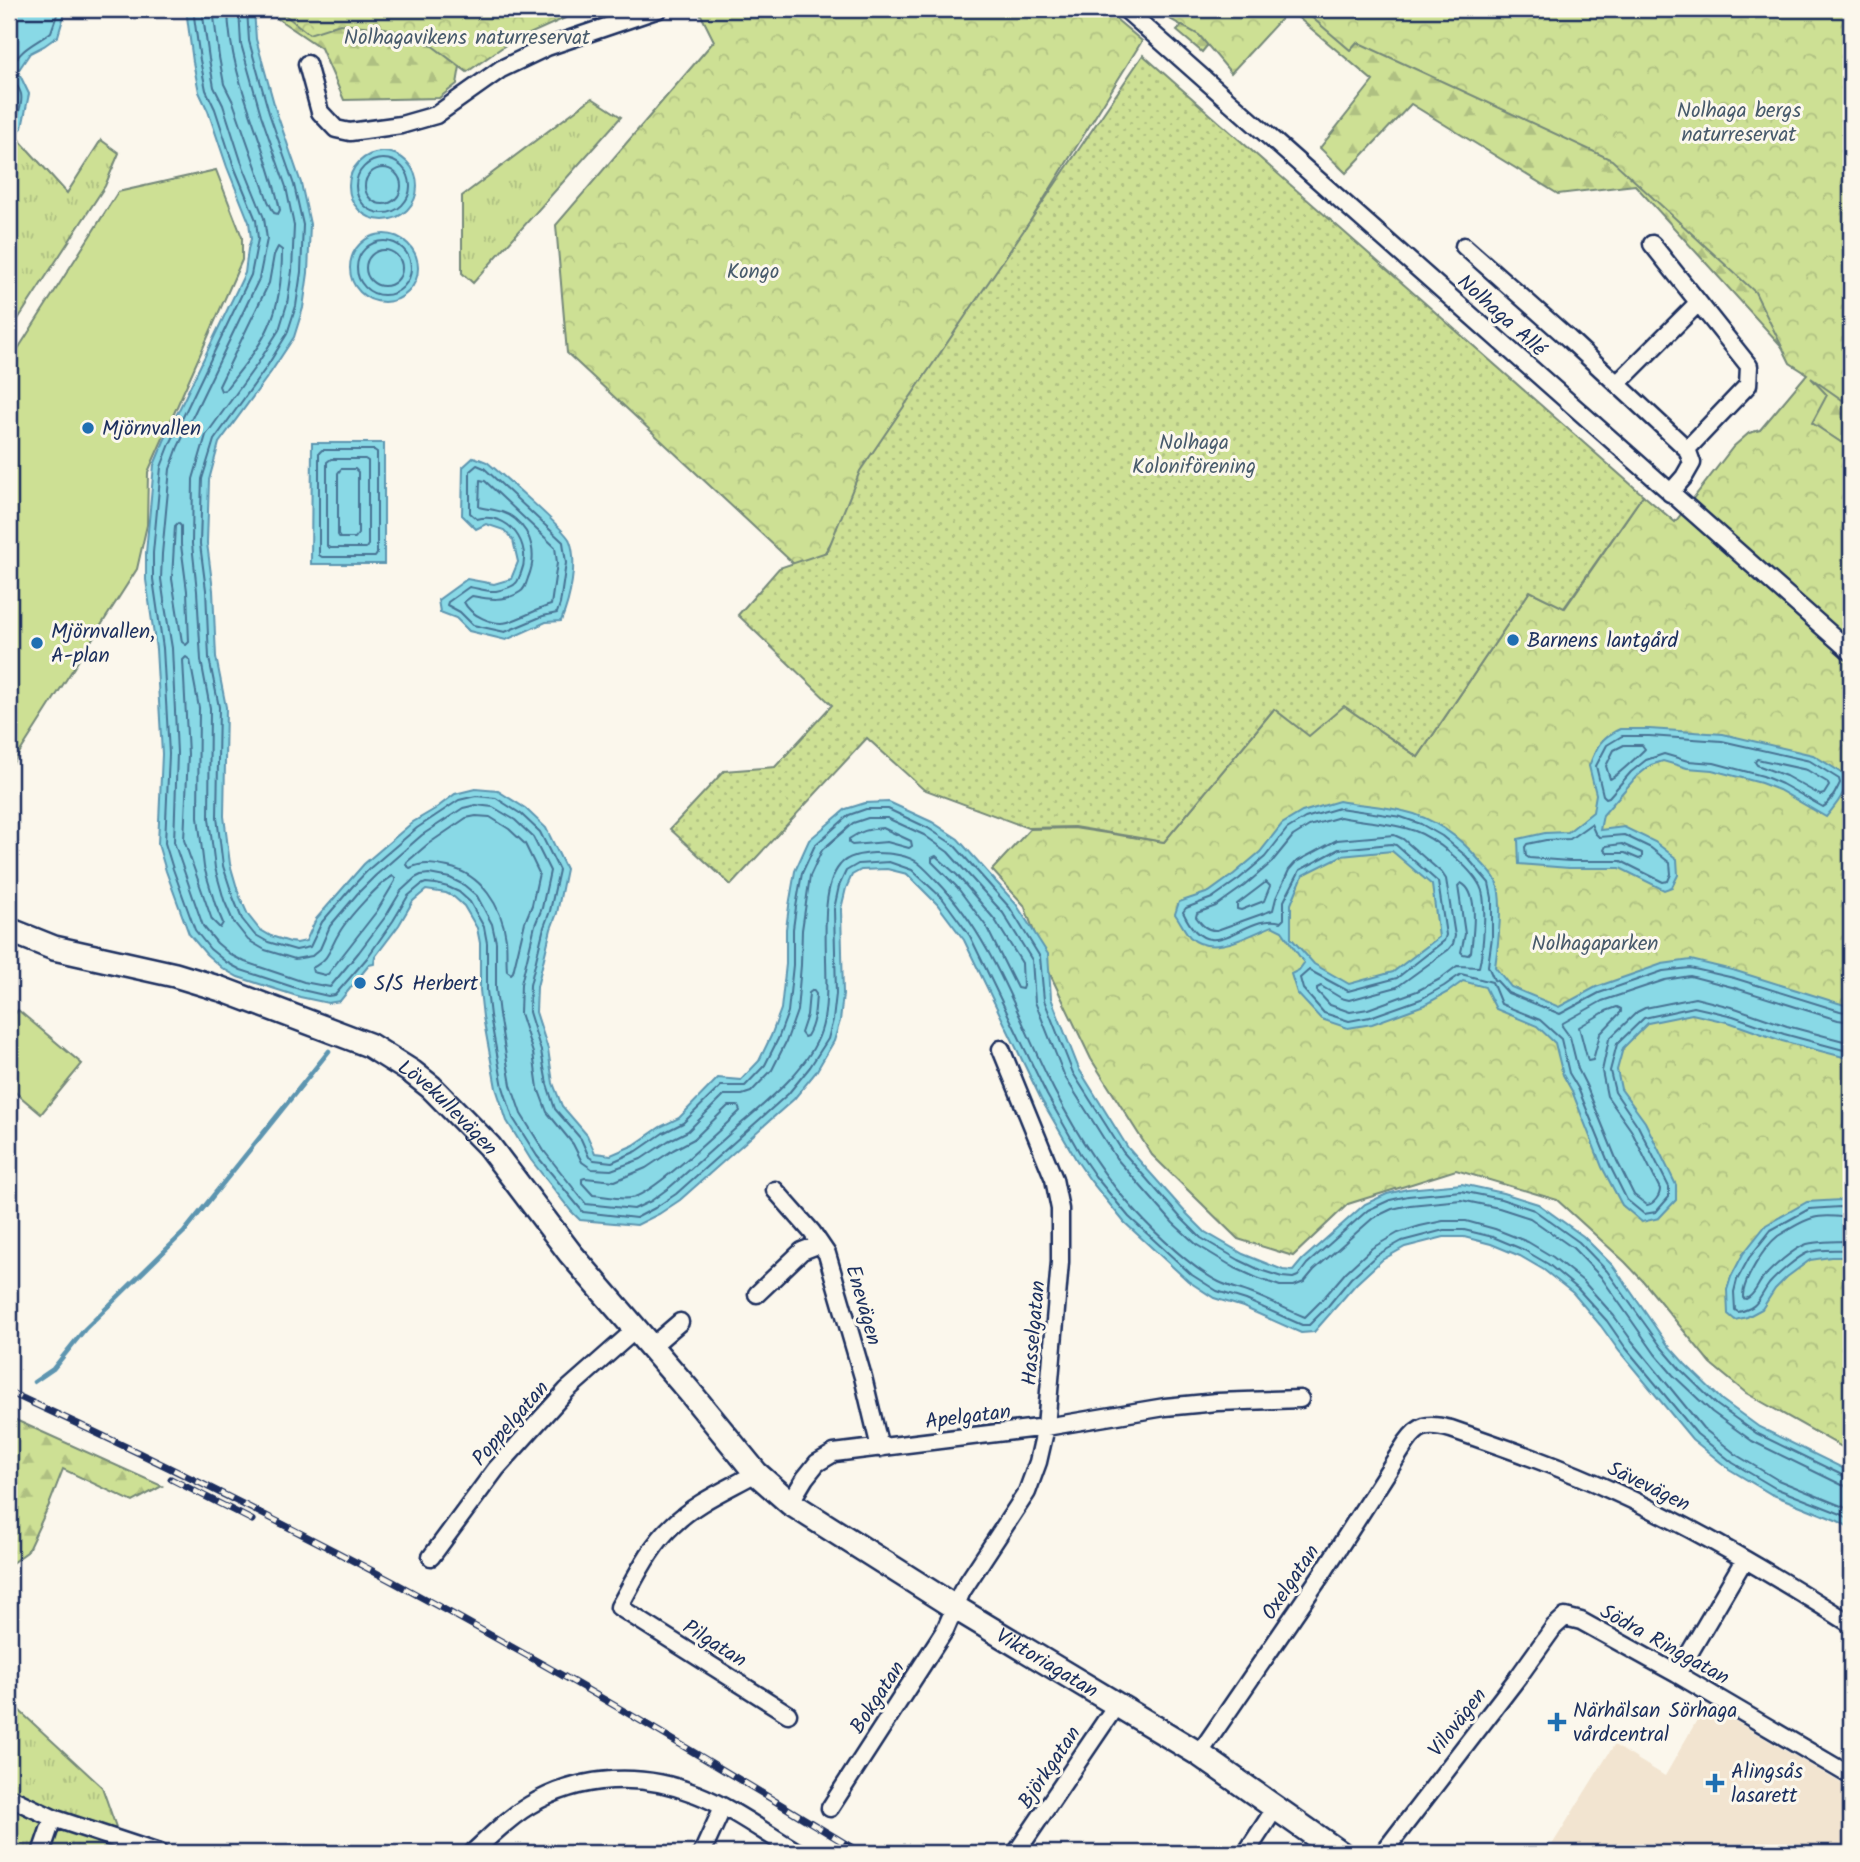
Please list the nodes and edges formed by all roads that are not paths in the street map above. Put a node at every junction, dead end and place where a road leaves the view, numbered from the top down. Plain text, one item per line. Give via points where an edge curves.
1 (659, 9) edge
2 (1125, 9) edge
3 (307, 64) dead end
4 (1652, 244) dead end
5 (1464, 246) dead end
6 (1699, 303) junction
7 (1617, 384) junction
8 (1686, 449) junction
9 (1670, 493) junction
10 (1851, 652) edge
11 (9, 930) edge
12 (1001, 1049) dead end
13 (775, 1190) dead end
14 (820, 1244) junction
15 (757, 1294) dead end
16 (680, 1322) dead end
17 (635, 1330) junction
18 (651, 1347) junction
19 (1300, 1399) dead end
20 (1046, 1427) junction
21 (1413, 1432) joint
22 (880, 1448) junction
23 (756, 1473) junction
24 (790, 1503) junction
25 (431, 1557) dead end
26 (1744, 1560) junction
27 (956, 1608) junction
28 (1565, 1617) joint
29 (1851, 1624) edge
30 (1677, 1674) junction
31 (1117, 1704) junction
32 (788, 1714) dead end
33 (1199, 1754) junction
34 (1851, 1776) edge
35 (9, 1797) edge
36 (723, 1807) junction
37 (1276, 1807) junction
38 (830, 1808) dead end
39 (53, 1818) junction
40 (41, 1853) edge
41 (159, 1853) edge
42 (472, 1853) edge
43 (702, 1853) edge
44 (799, 1853) edge
45 (1016, 1853) edge
46 (1246, 1853) edge
47 (1339, 1853) edge
48 (1383, 1853) edge

1 - 3 street via 547,47 501,69 436,115 401,125 350,132 336,129 320,112
2 - 9 street, Nolhaga Allé
4 - 6 street
5 - 7 street
6 - 7 street
6 - 8 street via 1749,366 1748,385
7 - 8 street
8 - 9 street via 1692,463
9 - 10 street, Nolhaga Allé
11 - 17 street, Lövekullevägen via 54,948 221,989 341,1033 390,1057 431,1087 489,1146
12 - 20 street, Hasselgatan via 1054,1179 1060,1209
13 - 14 street, Enevägen
14 - 15 street via 802,1251
14 - 22 street, Enevägen via 863,1377
16 - 18 street
17 - 18 street, Lövekullevägen
17 - 25 street, Poppelgatan via 567,1390 496,1469
18 - 23 street, Lövekullevägen
19 - 20 street, Apelgatan via 1165,1407
20 - 22 street, Apelgatan
20 - 27 street, Hasselgatan via 1027,1492 962,1591
21 - 26 street, Sävevägen via 1439,1426 1562,1469 1616,1492
21 - 33 street, Oxelgatan
22 - 24 street, Apelgatan via 834,1453 817,1463
23 - 24 street, Viktoriagatan
23 - 32 street, Pilgatan via 704,1501 672,1525 620,1607
24 - 27 street, Viktoriagatan
26 - 29 street, Sävevägen
26 - 30 street
27 - 31 street, Viktoriagatan
27 - 38 street, Bokgatan
28 - 30 street, Södra Ringgatan via 1581,1621
28 - 48 street, Vilovägen
30 - 34 street, Södra Ringgatan
31 - 33 street, Viktoriagatan
31 - 45 street, Björkgatan
33 - 37 street, Viktoriagatan
35 - 39 street
36 - 42 street via 676,1786 645,1780 571,1786 528,1806
36 - 43 street
36 - 44 street
37 - 46 street
37 - 47 street, Viktoriagatan
39 - 40 street
39 - 41 street

